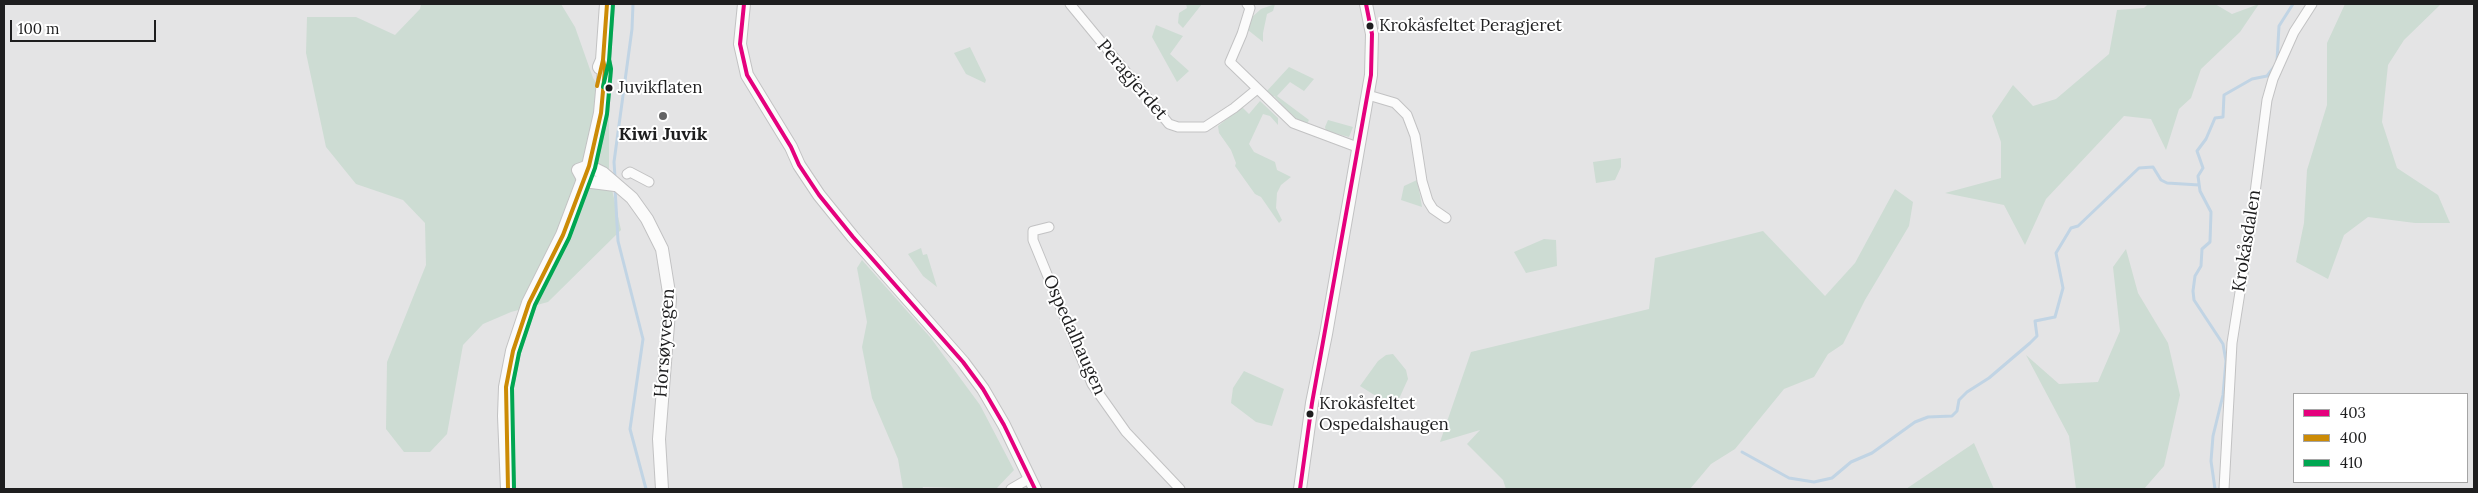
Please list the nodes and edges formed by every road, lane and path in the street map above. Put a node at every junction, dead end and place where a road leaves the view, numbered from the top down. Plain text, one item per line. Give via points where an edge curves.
1 (607, 4) edge
2 (744, 4) edge
3 (1070, 4) edge
4 (1248, 4) edge
5 (1366, 4) edge
6 (2312, 4) edge
7 (1256, 90) junction
8 (1368, 95) junction
9 (1357, 147) junction
10 (584, 172) junction
11 (627, 174) dead end
12 (649, 182) dead end
13 (1446, 218) dead end
14 (1049, 227) dead end
15 (1032, 484) edge
16 (508, 489) edge
17 (662, 489) edge
18 (1011, 489) edge
19 (1180, 489) edge
20 (1300, 489) edge
21 (2224, 489) edge

1 - 10 main road via 603,60
2 - 15 street via 740,44 744,68 796,155 801,169 865,252 963,362 996,409
3 - 7 street, Peragjerdet via 1168,124 1205,127
4 - 7 street via 1250,8 1242,34 1230,62
5 - 8 street via 1372,49
6 - 21 street, Krokåsdalen via 2294,32 2266,100 2232,342
7 - 9 street via 1293,123
8 - 9 street
8 - 13 street via 1395,103 1407,114 1415,136 1428,201
9 - 20 street
10 - 16 main road via 518,334 506,387
10 - 17 street, Horsøyvegen via 615,185 632,198 662,250 668,274 670,313 659,439
11 - 12 street via 630,172
14 - 19 street, Ospedalhaugen via 1033,231 1033,240 1092,384 1126,432
15 - 18 street

